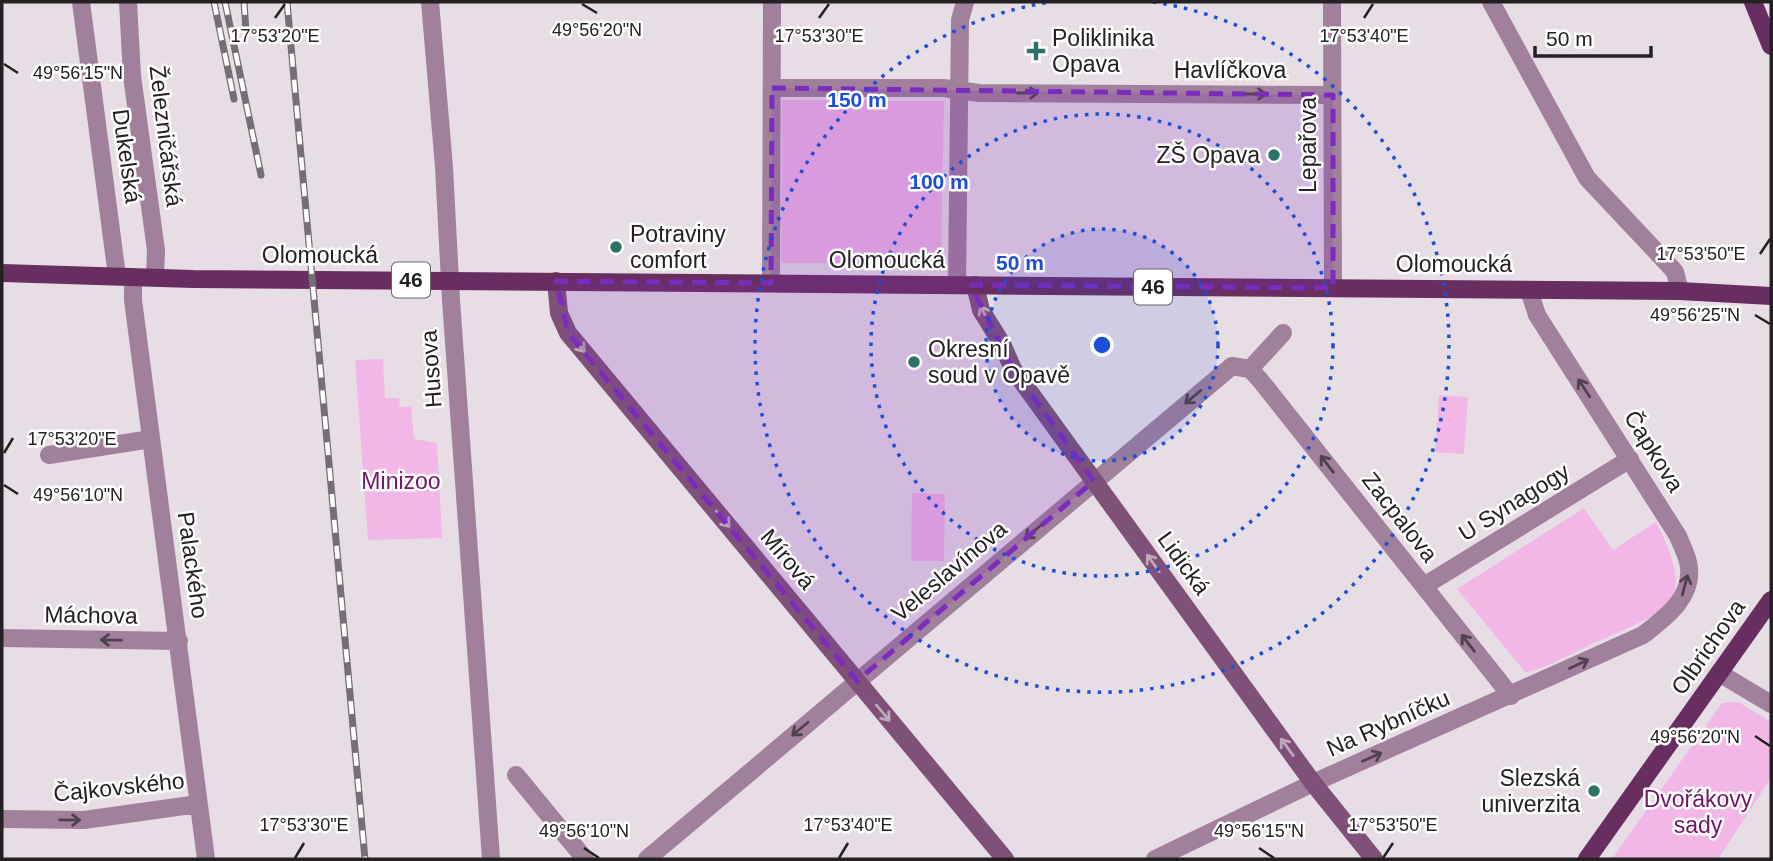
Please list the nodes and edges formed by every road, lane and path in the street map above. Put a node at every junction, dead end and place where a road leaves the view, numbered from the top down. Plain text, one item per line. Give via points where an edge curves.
1 (82, 2) edge
2 (128, 2) edge
3 (430, 2) edge
4 (772, 2) edge
5 (965, 2) edge
6 (1332, 2) edge
7 (1491, 2) edge
8 (1752, 2) edge
9 (1771, 46) edge
10 (772, 88) junction
11 (960, 92) junction
12 (1333, 95) junction
13 (2, 273) edge
14 (125, 276) junction
15 (155, 277) junction
16 (450, 280) junction
17 (556, 281) junction
18 (771, 284) junction
19 (966, 285) junction
20 (1333, 288) junction
21 (1529, 289) junction
22 (1680, 291) junction
23 (1771, 296) edge
24 (1283, 333) dead end
25 (1250, 369) junction
26 (151, 439) junction
27 (49, 455) dead end
28 (1630, 460) junction
29 (1094, 481) junction
30 (1424, 586) junction
31 (1771, 600) edge
32 (1643, 635) joint
33 (2, 638) edge
34 (179, 641) junction
35 (1719, 673) junction
36 (857, 681) junction
37 (1511, 696) junction
38 (1771, 704) edge
39 (516, 775) dead end
40 (1313, 783) junction
41 (198, 804) junction
42 (2, 819) edge
43 (206, 859) edge
44 (491, 859) edge
45 (585, 859) edge
46 (647, 859) edge
47 (1005, 859) edge
48 (1155, 859) edge
49 (1374, 859) edge
50 (1587, 859) edge

1 - 14 street, Dukelská
2 - 15 street, Železničářská via 132,76 156,250
3 - 16 street, Husova
4 - 10 street
5 - 11 street via 960,20
6 - 12 street, Lepařova
7 - 22 street via 1587,178 1668,263
8 - 9 main road
10 - 11 street, Havlíčkova via 943,88
10 - 18 street
11 -> 12 street, Havlíčkova
11 - 19 street
12 - 20 street, Lepařova
13 - 14 main road, Olomoucká / 46
14 - 15 main road, Olomoucká / 46
14 - 26 street, Palackého via 133,300
15 - 16 main road, Olomoucká / 46
16 - 17 main road, Olomoucká / 46
16 - 44 street, Husova
17 - 18 main road, Olomoucká / 46
17 -> 36 street, Mírová via 559,313 568,332
18 - 19 main road, Olomoucká / 46
19 - 20 main road, Olomoucká / 46
29 -> 19 street, Lidická via 1009,364
20 - 21 main road, Olomoucká / 46
21 - 22 main road, Olomoucká / 46
28 -> 21 street, Čapkova via 1537,314
22 - 23 main road, Olomoucká / 46
24 - 25 street
25 -> 29 street, Veleslavínova via 1237,366 1223,372
30 -> 25 street, Zacpalova
26 - 27 street
26 - 34 street, Palackého
28 - 30 street, U Synagogy
32 -> 28 street, Čapkova via 1673,611 1687,588 1689,565 1678,536
29 -> 36 street, Veleslavínova
40 -> 29 street, Lidická
37 -> 30 street, Zacpalova
31 - 35 main road, Olbrichova
37 -> 32 street, Na Rybníčku
34 -> 33 street, Máchova
34 - 41 street, Palackého
35 - 38 street
35 - 50 main road, Olbrichova
36 -> 46 street, Veleslavínova
36 -> 47 street, Mírová
40 -> 37 street, Na Rybníčku
39 - 45 street
40 - 48 street, Na Rybníčku
40 - 49 street, Lidická
42 -> 41 street, Čajkovského via 84,820
41 - 43 street, Palackého

